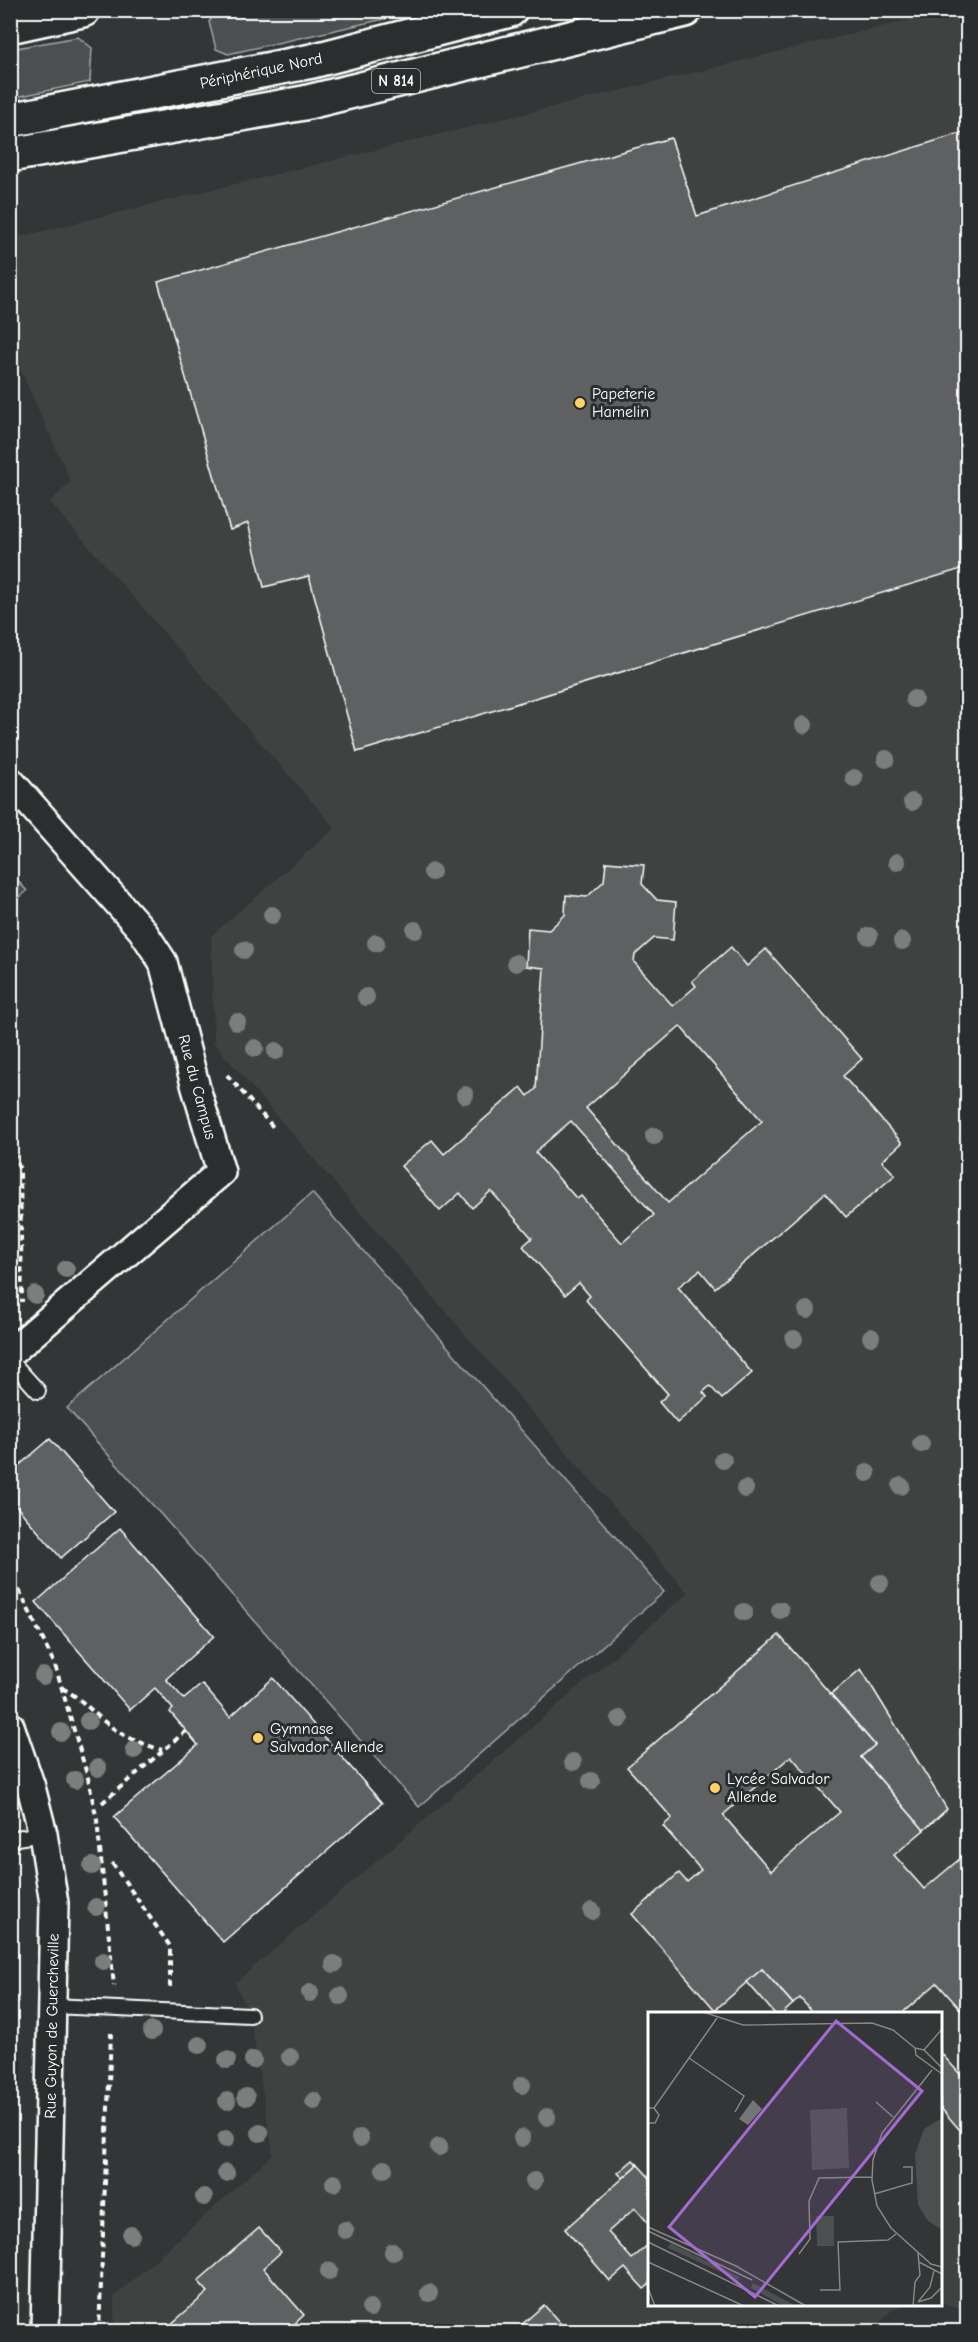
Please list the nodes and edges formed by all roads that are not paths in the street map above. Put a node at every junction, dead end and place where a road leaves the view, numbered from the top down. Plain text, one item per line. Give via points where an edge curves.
1 (83, 10) edge
2 (510, 10) edge
3 (685, 10) edge
4 (10, 26) edge
5 (10, 120) edge
6 (104, 140) junction
7 (10, 154) edge
8 (10, 161) edge
9 (10, 781) edge
10 (14, 1352) edge
11 (38, 1391) dead end
12 (10, 1726) edge
13 (44, 1834) junction
14 (10, 1839) edge
15 (52, 2006) junction
16 (250, 2015) dead end
17 (45, 2331) edge

1 - 4 highway
2 - 5 highway, Périphérique Nord / N 814 via 312,61
3 - 6 highway, N 814 via 304,103
6 - 7 highway, N 814
6 - 8 highway, N 814
9 - 10 street, Rue du Campus via 142,930 163,962 221,1172
10 - 11 lane
12 - 13 street, Rue Guyon de Guercheville
13 - 14 lane
13 - 15 street, Rue Guyon de Guercheville via 54,1903
15 - 16 lane
15 - 17 street, Rue Guyon de Guercheville

